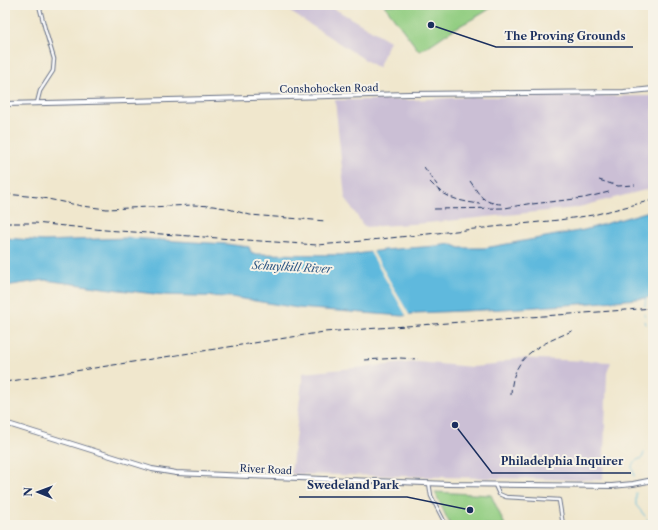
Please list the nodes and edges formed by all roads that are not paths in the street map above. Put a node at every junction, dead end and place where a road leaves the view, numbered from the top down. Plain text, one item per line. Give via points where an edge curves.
1 (40, 5) edge
2 (653, 89) edge
3 (37, 103) junction
4 (5, 104) edge
5 (5, 423) edge
6 (653, 481) edge
7 (429, 483) junction
8 (495, 485) junction
9 (446, 525) edge
10 (563, 525) edge

1 - 3 street via 54,59 53,71 40,91
2 - 3 main road, Conshohocken Road via 624,92 410,94
3 - 4 main road, Conshohocken Road
5 - 7 main road, River Road via 169,472
6 - 8 main road, River Road via 612,486
7 - 8 main road, River Road
7 - 9 street via 431,496
8 - 10 street via 499,494 506,497 560,500

